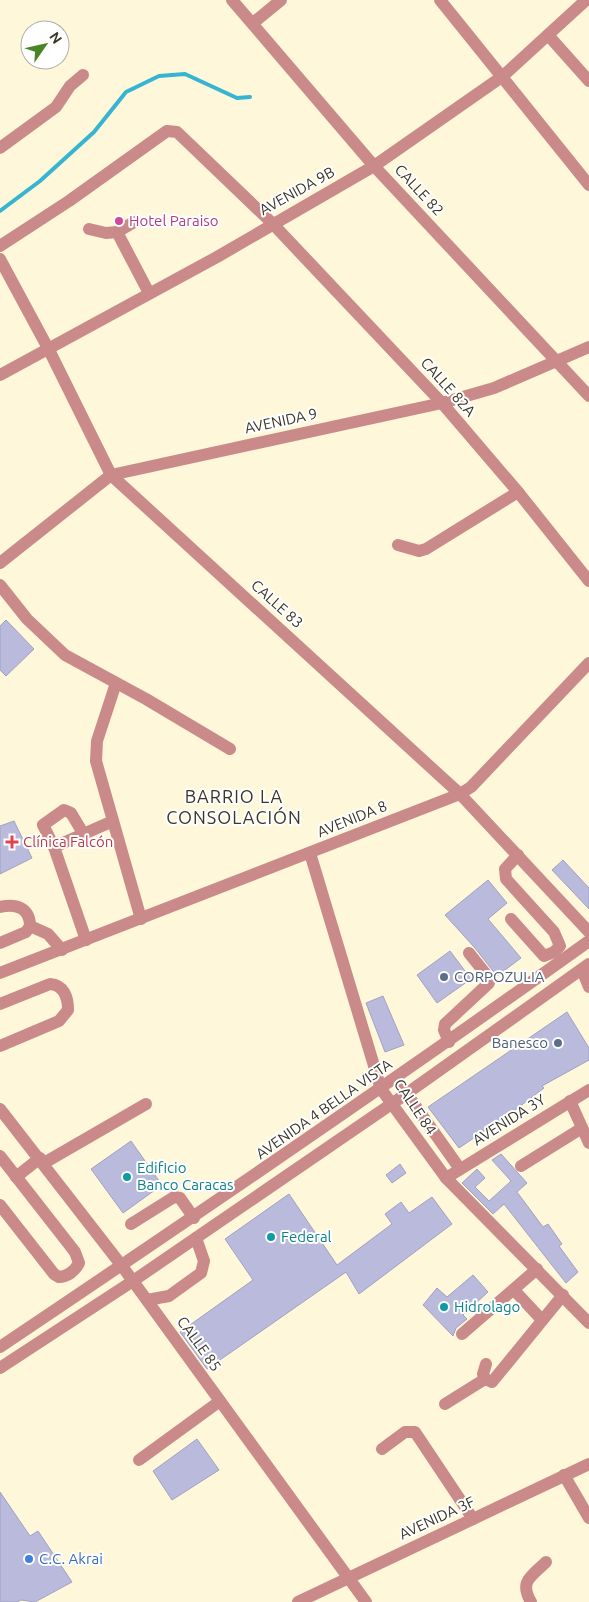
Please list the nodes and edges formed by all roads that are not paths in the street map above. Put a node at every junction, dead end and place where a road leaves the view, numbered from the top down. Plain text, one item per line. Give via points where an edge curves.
1 (232, 0) edge
2 (281, 0) edge
3 (440, 0) edge
4 (586, 0) edge
5 (253, 23) junction
6 (548, 35) junction
7 (83, 75) dead end
8 (503, 76) junction
9 (589, 81) edge
10 (0, 148) edge
11 (374, 166) junction
12 (589, 185) edge
13 (134, 222) dead end
14 (272, 223) junction
15 (89, 229) dead end
16 (117, 232) junction
17 (0, 246) edge
18 (0, 258) edge
19 (149, 293) junction
20 (589, 347) edge
21 (49, 350) junction
22 (557, 362) junction
23 (0, 375) edge
24 (589, 396) edge
25 (442, 403) junction
26 (111, 475) junction
27 (518, 492) junction
28 (398, 545) dead end
29 (0, 563) edge
30 (589, 581) edge
31 (0, 585) edge
32 (589, 663) edge
33 (116, 683) junction
34 (230, 749) dead end
35 (460, 794) junction
36 (113, 821) junction
37 (83, 833) junction
38 (54, 846) junction
39 (310, 853) junction
40 (518, 855) junction
41 (0, 907) edge
42 (141, 919) junction
43 (511, 919) dead end
44 (30, 926) junction
45 (589, 932) edge
46 (86, 940) junction
47 (589, 941) edge
48 (0, 942) edge
49 (62, 950) junction
50 (469, 953) dead end
51 (585, 968) edge
52 (0, 973) edge
53 (589, 987) edge
54 (0, 1004) edge
55 (448, 1042) junction
56 (0, 1046) edge
57 (396, 1079) junction
58 (381, 1089) junction
59 (589, 1090) edge
60 (406, 1094) junction
61 (570, 1101) junction
62 (146, 1104) dead end
63 (391, 1104) junction
64 (0, 1109) edge
65 (582, 1128) junction
66 (589, 1143) edge
67 (0, 1156) edge
68 (42, 1160) junction
69 (521, 1166) dead end
70 (460, 1170) junction
71 (16, 1177) junction
72 (446, 1178) junction
73 (0, 1205) edge
74 (194, 1218) junction
75 (131, 1224) dead end
76 (196, 1238) junction
77 (122, 1266) junction
78 (537, 1269) junction
79 (133, 1281) junction
80 (514, 1290) junction
81 (563, 1296) junction
82 (147, 1300) junction
83 (542, 1320) junction
84 (589, 1323) edge
85 (462, 1334) dead end
86 (0, 1347) edge
87 (486, 1364) dead end
88 (0, 1368) edge
89 (485, 1379) junction
90 (220, 1401) junction
91 (445, 1404) dead end
92 (382, 1449) dead end
93 (139, 1460) dead end
94 (589, 1464) edge
95 (564, 1475) junction
96 (589, 1518) edge
97 (473, 1519) junction
98 (546, 1562) dead end
99 (348, 1578) junction
100 (298, 1602) edge
101 (366, 1602) edge
102 (531, 1602) edge

1 - 5 street, CALLE 82
2 - 5 street
3 - 8 street
4 - 6 street, AVENIDA 9B
5 - 11 street, CALLE 82
6 - 8 street, AVENIDA 9B
6 - 9 street
7 - 10 street via 70,86 56,107
8 - 11 street, AVENIDA 9B
8 - 12 street
11 - 14 street, AVENIDA 9B
11 - 22 street, CALLE 82
13 - 16 street
14 - 17 street, CALLE 82A via 184,136 172,130
14 - 19 street, AVENIDA 9B
14 - 25 street, CALLE 82A
15 - 16 street
16 - 19 street
18 - 21 street, CALLE 83
19 - 21 street, AVENIDA 9B
20 - 22 street, AVENIDA 9
21 - 23 street, AVENIDA 9B
21 - 26 street, CALLE 83
22 - 24 street, CALLE 82
22 - 25 street, AVENIDA 9 via 494,388
25 - 26 street, AVENIDA 9
25 - 27 street, CALLE 82A
26 - 29 street, AVENIDA 9
26 - 35 street, CALLE 83
27 - 28 street via 426,549 419,551
27 - 30 street, CALLE 82A
31 - 33 street via 27,619 65,655
32 - 35 street, AVENIDA 8 via 471,787
33 - 34 street
33 - 36 street via 96,751
35 - 39 street, AVENIDA 8
35 - 40 street, CALLE 83
36 - 37 street
36 - 42 street
37 - 38 street
37 - 38 street via 71,814 64,810 43,825
38 - 46 street
39 - 42 street, AVENIDA 8
39 - 58 street, CALLE 84
40 - 43 street via 505,869 506,879 554,932 560,946 544,956
40 - 45 street, CALLE 83
41 - 44 street via 19,906 27,914
42 - 46 street, AVENIDA 8
44 - 48 street via 26,932
44 - 49 street via 48,934
46 - 49 street, AVENIDA 8
47 - 55 street, AVENIDA 4 BELLA VISTA
49 - 52 street, AVENIDA 8
50 - 55 street via 489,983 445,1024
51 - 53 street
51 - 60 street
54 - 56 street via 50,984 60,987 68,1003 66,1015 59,1021
55 - 57 street, AVENIDA 4 BELLA VISTA
57 - 58 street, AVENIDA 4 BELLA VISTA
57 - 60 street, CALLE 84
58 - 63 street, CALLE 84
58 - 74 street, AVENIDA 4 BELLA VISTA
59 - 61 street, AVENIDA 3Y
60 - 63 street
60 - 70 street, CALLE 84
61 - 65 street
61 - 70 street, AVENIDA 3Y
62 - 68 street
63 - 72 street, CALLE 84
63 - 76 street
64 - 68 street, CALLE 85
65 - 66 street
65 - 69 street
67 - 71 street
68 - 71 street
68 - 77 street, CALLE 85
70 - 72 street, AVENIDA 3Y
71 - 73 street via 75,1252 79,1263 76,1268 64,1277 54,1274
72 - 78 street, CALLE 84
74 - 75 street via 180,1198 174,1197
74 - 77 street, AVENIDA 4 BELLA VISTA
76 - 79 street
76 - 82 street via 204,1261 201,1273 169,1296
77 - 79 street, CALLE 85
77 - 86 street, AVENIDA 4 BELLA VISTA
78 - 80 street
78 - 81 street, CALLE 84
79 - 82 street, CALLE 85
79 - 88 street
80 - 83 street
80 - 85 street
81 - 83 street
81 - 84 street, CALLE 84
82 - 90 street, CALLE 85
83 - 89 street via 495,1380
87 - 89 street via 483,1370
89 - 91 street
90 - 93 street
90 - 99 street, CALLE 85
92 - 97 street via 405,1432 414,1432
94 - 95 street, AVENIDA 3F
95 - 96 street
95 - 97 street, AVENIDA 3F
97 - 99 street, AVENIDA 3F
98 - 102 street via 526,1583 525,1592
99 - 100 street, AVENIDA 3F
99 - 101 street, CALLE 85

